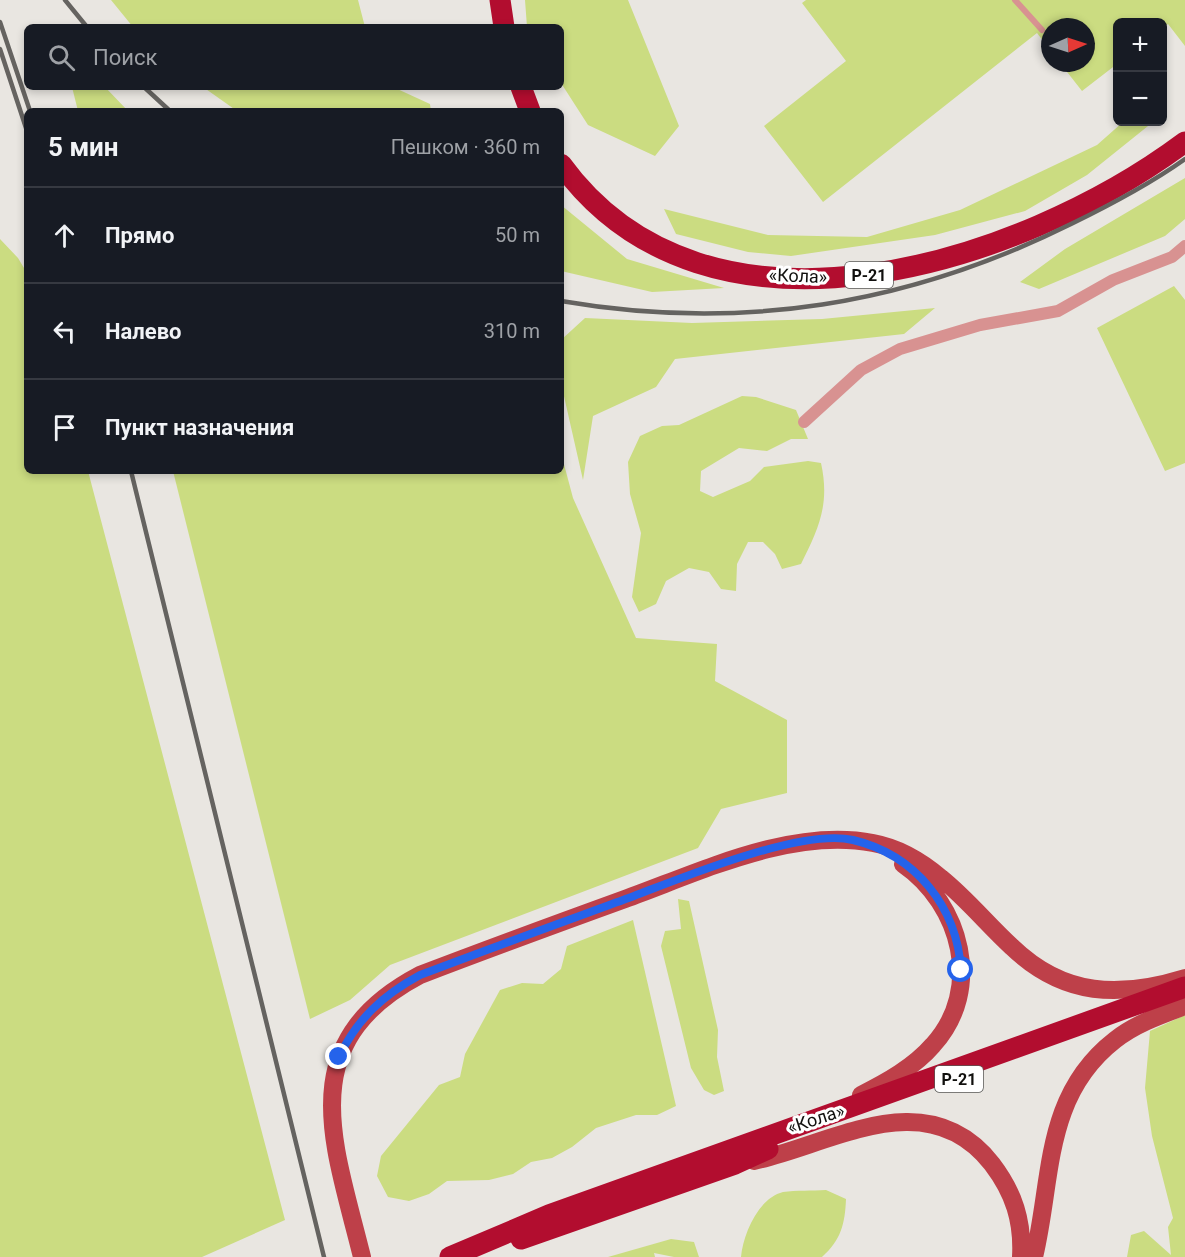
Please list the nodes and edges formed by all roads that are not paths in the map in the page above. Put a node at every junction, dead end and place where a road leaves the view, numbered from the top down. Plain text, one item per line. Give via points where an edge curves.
1 (500, 0) edge
2 (1015, 0) edge
3 (504, 24) edge
4 (1041, 29) edge
5 (522, 90) edge
6 (529, 108) edge
7 (1185, 142) edge
8 (564, 167) edge
9 (1185, 246) edge
10 (804, 422) dead end
11 (853, 840) junction
12 (1185, 978) edge
13 (1185, 987) edge
14 (1185, 997) edge
15 (1185, 1006) edge
16 (812, 1119) junction
17 (735, 1164) junction
18 (362, 1257) edge
19 (450, 1257) edge
20 (460, 1257) edge
21 (1021, 1257) edge
22 (1034, 1257) edge

1 - 3 highway
2 - 4 lane
5 - 6 highway
7 - 8 highway, «Кола» / Р-21 via 1090,199 1006,238 932,264 832,278 748,274 677,258 609,217
9 - 10 street via 1058,311 980,325 900,349 861,370
11 - 12 main road via 892,847 920,862 950,885 1013,948 1056,978 1102,991
11 - 16 main road via 900,862 932,889 955,928 960,947 960,989 946,1028 921,1058 881,1085
11 - 18 main road via 821,839 757,852 420,975 387,995 348,1038 333,1078 334,1138
13 - 16 highway, «Кола» / Р-21 via 841,1112
14 - 17 highway, «Кола» / Р-21
15 - 22 main road via 1115,1039 1072,1088 1055,1132
16 - 19 highway, «Кола» / Р-21 via 549,1215
17 - 20 highway, «Кола» / Р-21 via 554,1229
17 - 21 main road via 865,1126 895,1122 931,1125 968,1141 1000,1175 1012,1194 1019,1217

